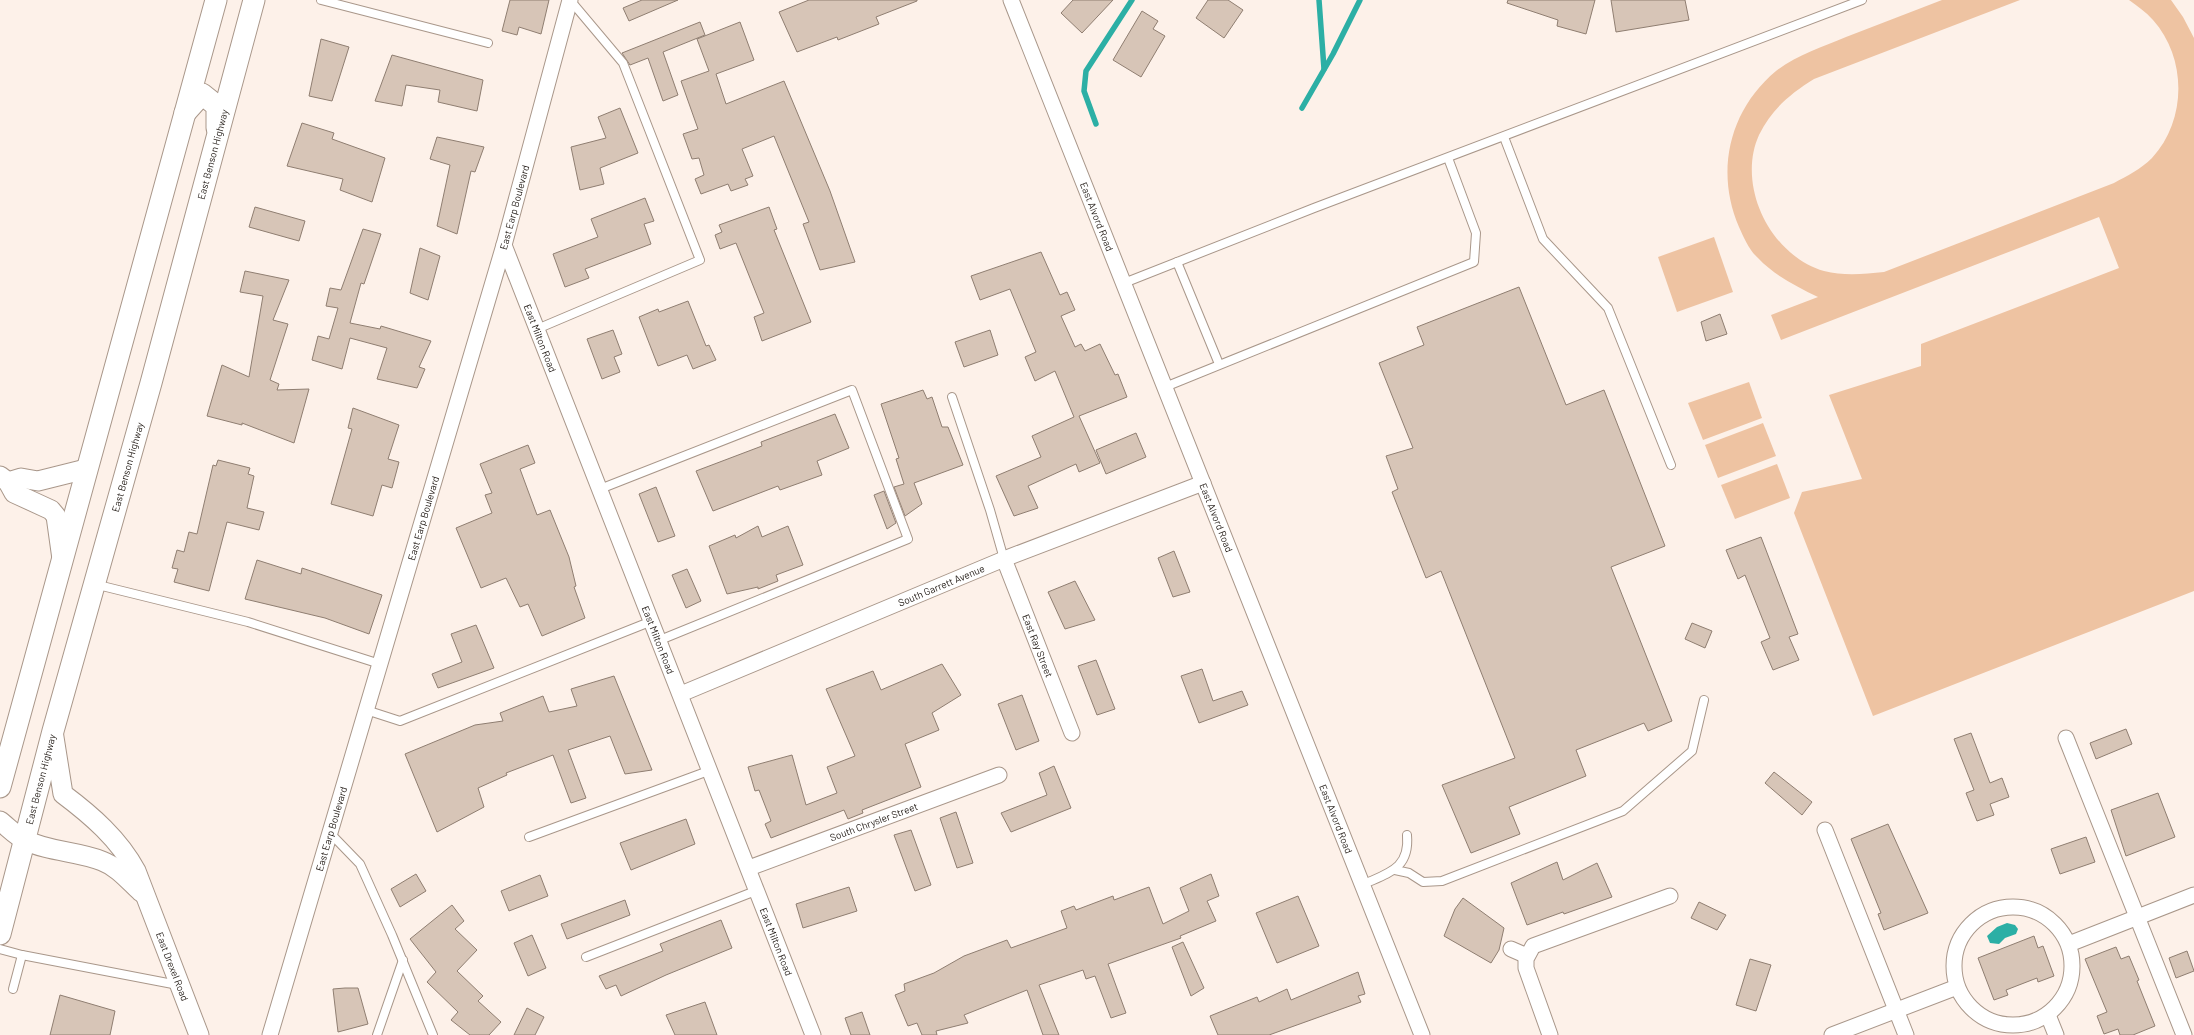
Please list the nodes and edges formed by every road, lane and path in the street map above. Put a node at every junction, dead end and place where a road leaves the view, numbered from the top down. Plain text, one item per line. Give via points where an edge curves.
1 (216, 0) edge
2 (254, 0) edge
3 (321, 0) edge
4 (570, 0) edge
5 (1011, 0) edge
6 (1862, 0) edge
7 (488, 43) dead end
8 (185, 113) junction
9 (1504, 137) junction
10 (217, 138) junction
11 (1448, 158) junction
12 (504, 245) junction
13 (1177, 262) junction
14 (1124, 283) junction
15 (537, 329) junction
16 (1219, 364) junction
17 (1165, 387) junction
18 (952, 397) dead end
19 (1672, 465) dead end
20 (86, 469) junction
21 (4, 479) edge
22 (1203, 483) junction
23 (600, 490) junction
24 (1004, 559) junction
25 (62, 560) junction
26 (94, 583) junction
27 (652, 621) junction
28 (660, 640) junction
29 (380, 664) junction
30 (681, 694) junction
31 (1704, 700) dead end
32 (366, 710) junction
33 (53, 731) junction
34 (1072, 733) dead end
35 (2066, 738) dead end
36 (711, 770) junction
37 (999, 775) dead end
38 (0, 787) edge
39 (0, 822) edge
40 (1826, 830) dead end
41 (330, 833) junction
42 (1406, 834) dead end
43 (530, 837) dead end
44 (24, 840) junction
45 (749, 868) junction
46 (1395, 870) junction
47 (1362, 885) junction
48 (758, 890) junction
49 (2194, 895) edge
50 (1670, 896) dead end
51 (146, 897) junction
52 (2138, 917) junction
53 (0, 934) edge
54 (2069, 944) junction
55 (0, 949) edge
56 (1511, 949) dead end
57 (22, 955) junction
58 (1527, 956) junction
59 (586, 957) dead end
60 (403, 960) junction
61 (179, 985) junction
62 (1957, 987) junction
63 (13, 989) dead end
64 (1896, 1010) junction
65 (2048, 1015) junction
66 (2026, 1030) edge
67 (199, 1035) edge
68 (270, 1035) edge
69 (377, 1035) edge
70 (433, 1035) edge
71 (813, 1035) edge
72 (1422, 1035) edge
73 (1550, 1035) edge
74 (1832, 1035) edge
75 (1906, 1035) edge
76 (2056, 1035) edge
77 (2184, 1035) edge

1 - 8 main road
2 - 10 main road, East Benson Highway
3 - 7 lane
4 - 12 street, East Earp Boulevard
4 - 15 lane via 623,63 700,260
5 - 14 street, East Alvord Road
6 - 9 lane
8 - 10 main road via 202,94 218,106
8 - 20 main road
9 - 11 lane
9 - 19 lane via 1543,238 1608,308
10 - 26 main road, East Benson Highway via 152,383
11 - 13 lane
11 - 16 lane via 1476,233 1474,262
12 - 15 street, East Milton Road
12 - 29 street, East Earp Boulevard
13 - 14 lane
13 - 16 lane
14 - 17 street, East Alvord Road
15 - 23 street, East Milton Road
16 - 17 lane
17 - 22 street, East Alvord Road
18 - 24 lane
20 - 21 street via 38,481
20 - 25 main road
21 - 25 street via 14,493 51,510 56,516
22 - 24 street, South Garrett Avenue
22 - 47 street, East Alvord Road
23 - 27 street, East Milton Road
23 - 28 lane via 852,390 908,539
24 - 30 street, South Garrett Avenue
24 - 34 street, East Ray Street
25 - 38 main road
26 - 29 lane via 248,622
26 - 33 main road, East Benson Highway
27 - 28 street, East Milton Road
27 - 32 lane via 400,721
28 - 30 street, East Milton Road
29 - 32 street, East Earp Boulevard
30 - 36 street, East Milton Road
31 - 46 lane via 1692,751 1623,811 1442,881 1423,882 1410,873
32 - 41 street, East Earp Boulevard
33 - 44 main road, East Benson Highway
33 - 51 street, East Drexel Road via 63,794 94,819 122,848 136,871
35 - 52 street
36 - 43 lane
36 - 45 street, East Milton Road
37 - 45 street, South Chrysler Street
39 - 44 street
40 - 64 street
41 - 60 lane via 360,864
41 - 68 street, East Earp Boulevard
42 - 46 lane via 1406,855
44 - 51 street via 49,848 83,854 104,862 121,872
44 - 53 main road, East Benson Highway
45 - 48 street, East Milton Road
46 - 47 lane
47 - 72 street, East Alvord Road
48 - 59 lane
48 - 71 street, East Milton Road
49 - 52 street
50 - 58 street via 1542,942 1533,946
51 - 61 street, East Drexel Road
52 - 54 street
52 - 77 street
54 - 62 street via 2059,928 2046,915 2022,907 2010,906 1992,910 1975,919 1963,933 1954,962
54 - 65 street via 2073,963 2071,983 2062,1001
55 - 57 lane
56 - 58 street
57 - 61 lane
57 - 63 lane
58 - 73 street via 1526,968 1530,983
60 - 69 lane
60 - 70 lane
61 - 67 street, East Drexel Road
62 - 64 street
62 - 66 street via 1968,1004 1984,1018
64 - 74 street
64 - 75 street
65 - 66 street
65 - 76 street

